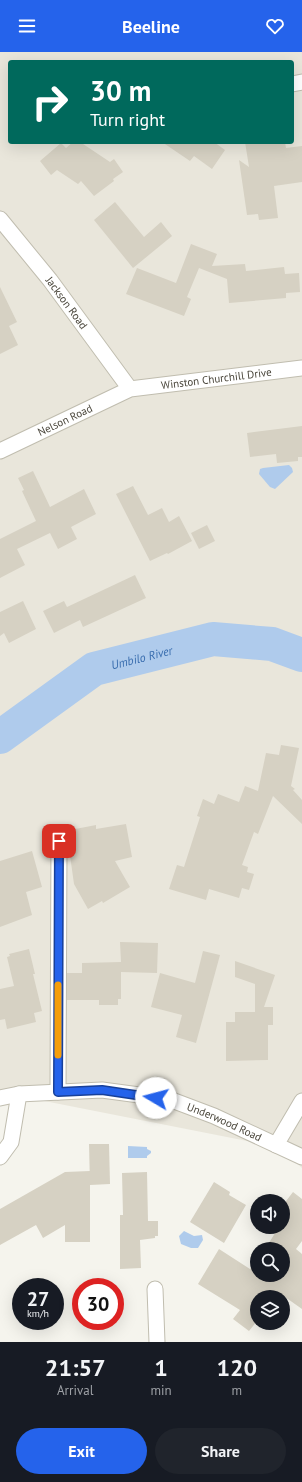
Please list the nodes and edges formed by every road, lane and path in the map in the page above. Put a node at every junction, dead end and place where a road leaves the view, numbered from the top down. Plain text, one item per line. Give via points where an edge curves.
1 (0, 218) edge
2 (302, 368) edge
3 (130, 389) junction
4 (0, 451) edge
5 (59, 841) dead end
6 (58, 1092) junction
7 (19, 1094) junction
8 (0, 1098) edge
9 (302, 1101) edge
10 (276, 1145) junction
11 (0, 1157) edge
12 (302, 1157) edge
13 (155, 1289) dead end
14 (157, 1342) edge

1 - 3 street, Jackson Road via 50,280
2 - 3 street, Winston Churchill Drive
3 - 4 street, Nelson Road
5 - 6 street
6 - 7 street, Underwood Road
6 - 10 street, Underwood Road via 102,1090 169,1099 214,1116
7 - 8 street, Underwood Road
7 - 11 street via 11,1142
9 - 10 street
10 - 12 street, Underwood Road
13 - 14 street

